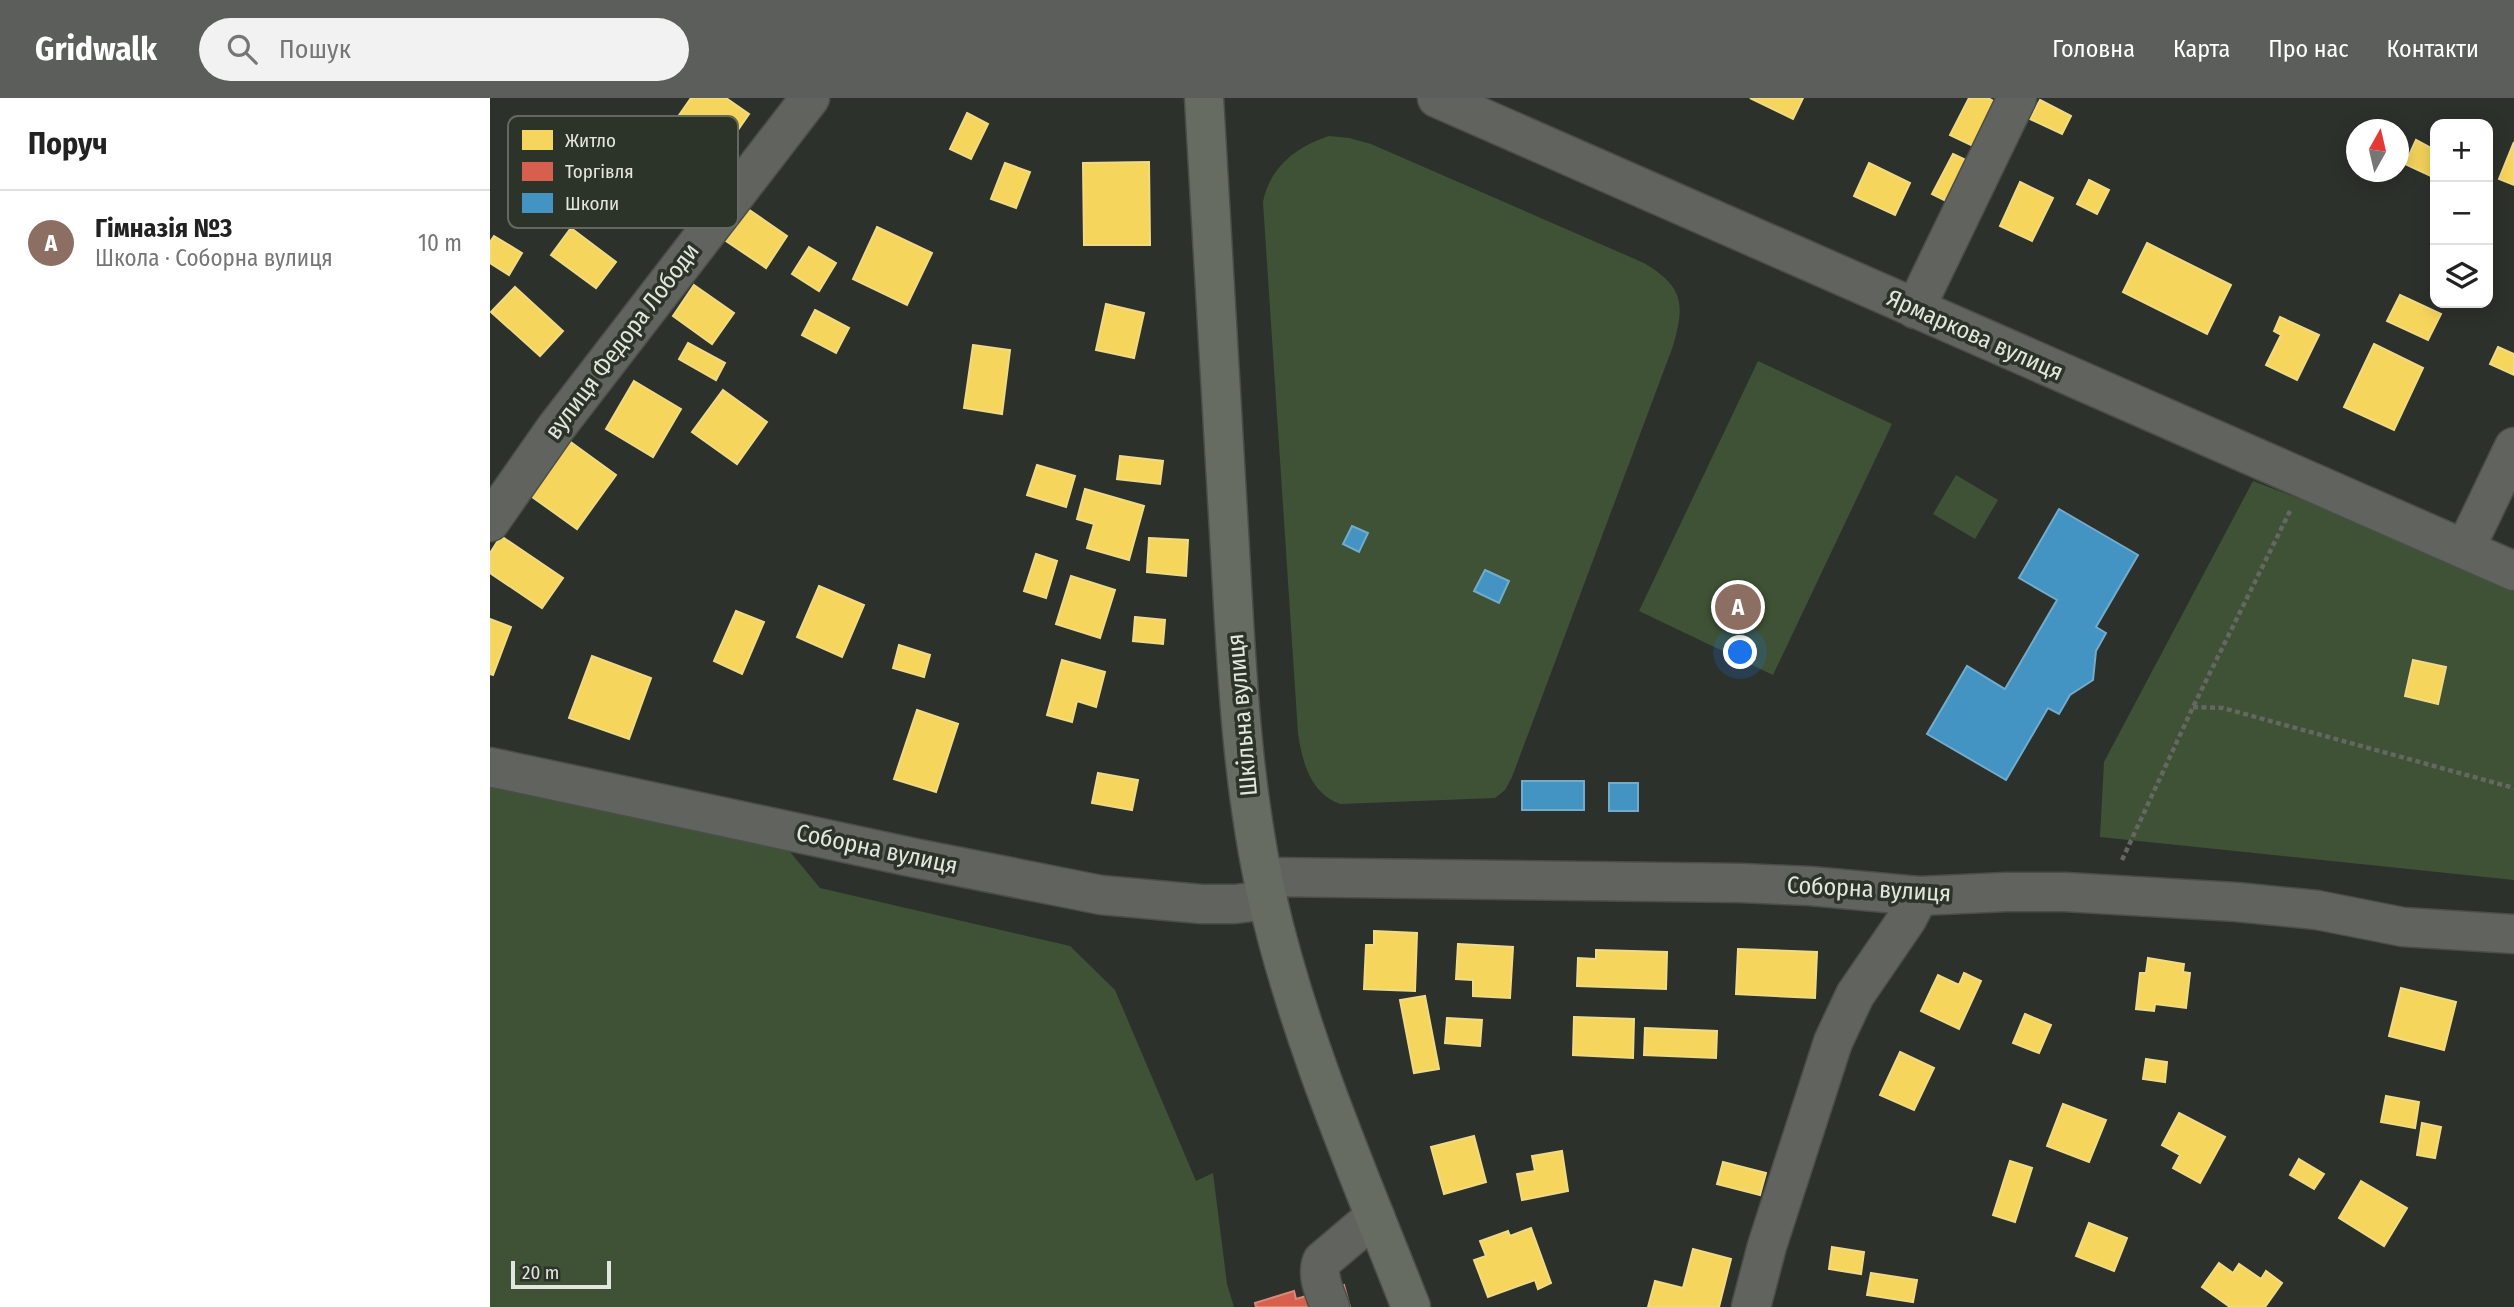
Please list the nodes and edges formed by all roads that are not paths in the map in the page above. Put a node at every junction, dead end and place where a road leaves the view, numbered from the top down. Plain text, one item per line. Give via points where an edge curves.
1 (810, 98) edge
2 (1204, 98) edge
3 (1437, 98) edge
4 (2017, 98) edge
5 (738, 191) edge
6 (710, 228) edge
7 (1915, 309) junction
8 (2514, 447) edge
9 (490, 522) edge
10 (2465, 549) junction
11 (2514, 570) edge
12 (490, 767) edge
13 (1265, 888) junction
14 (1919, 896) junction
15 (2514, 933) edge
16 (1375, 1216) junction
17 (1330, 1307) edge
18 (1411, 1307) edge
19 (1751, 1307) edge

1 - 5 street, вулиця Федора Лободи
2 - 13 main road, Шкільна вулиця via 1237,678 1250,803
3 - 7 street, Ярмаркова вулиця
4 - 7 street
6 - 9 street, вулиця Федора Лободи via 555,429
7 - 10 street, Ярмаркова вулиця
8 - 10 street
10 - 11 street, Ярмаркова вулиця
12 - 13 street, Соборна вулиця via 1101,895 1235,904
13 - 14 street, Соборна вулиця via 1741,883
13 - 16 main road, Шкільна вулиця via 1290,986
14 - 15 street, Соборна вулиця via 2006,892 2277,905 2403,926
14 - 19 street via 1856,995 1833,1042
16 - 17 street via 1322,1261 1320,1278
16 - 18 main road, Шкільна вулиця

